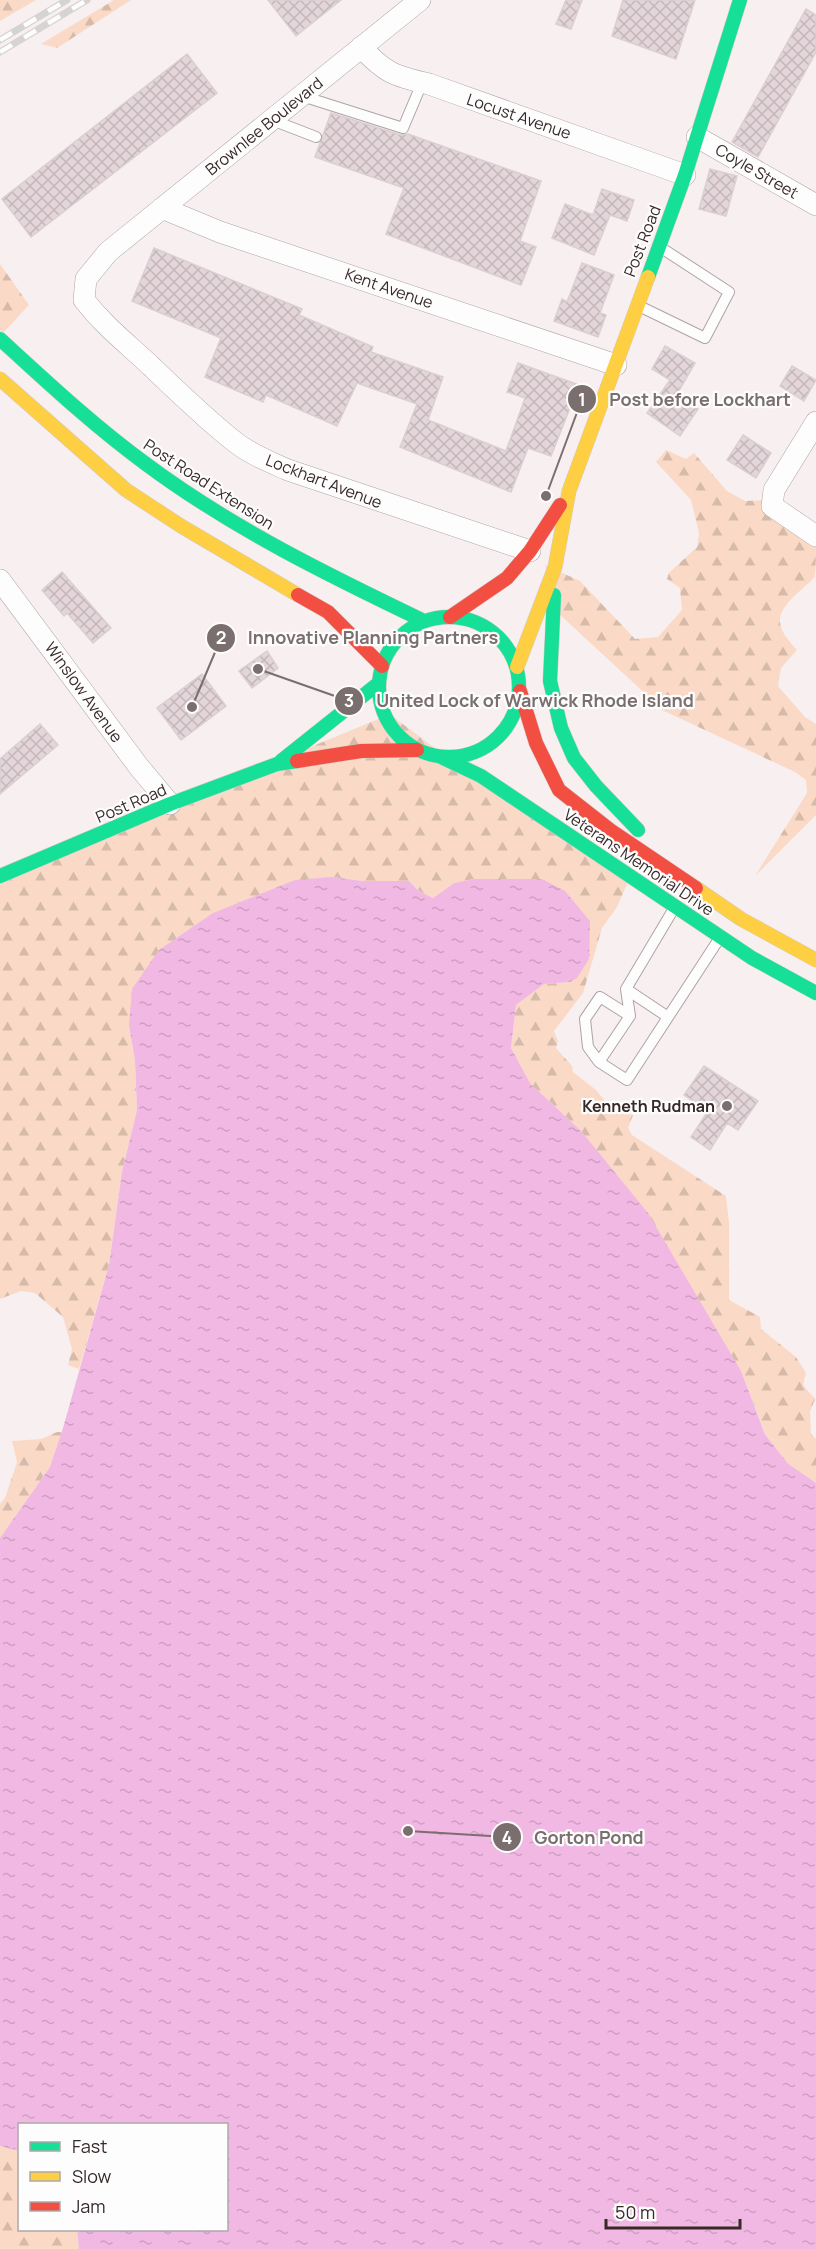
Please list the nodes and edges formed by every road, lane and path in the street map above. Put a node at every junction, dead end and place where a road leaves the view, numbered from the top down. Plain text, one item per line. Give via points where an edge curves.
1 (420, 0) edge
2 (740, 0) edge
3 (361, 46) junction
4 (422, 83) junction
5 (301, 95) junction
6 (271, 120) junction
7 (316, 137) dead end
8 (697, 137) junction
9 (685, 175) junction
10 (816, 205) edge
11 (162, 208) junction
12 (658, 246) junction
13 (108, 252) joint
14 (636, 305) junction
15 (0, 339) edge
16 (616, 365) junction
17 (0, 379) edge
18 (816, 422) edge
19 (569, 491) junction
20 (816, 536) edge
21 (530, 551) junction
22 (555, 567) junction
23 (0, 580) edge
24 (450, 617) junction
25 (424, 621) junction
26 (382, 666) junction
27 (517, 667) junction
28 (379, 683) junction
29 (520, 691) junction
30 (417, 750) junction
31 (443, 758) junction
32 (277, 764) junction
33 (170, 804) junction
34 (678, 874) junction
35 (0, 876) edge
36 (676, 906) junction
37 (721, 936) junction
38 (816, 960) edge
39 (626, 989) junction
40 (816, 993) edge
41 (630, 1016) junction
42 (668, 1017) junction
43 (598, 1062) junction

1 - 3 street, Brownlee Boulevard
2 - 8 main road, Post Road
3 - 4 street, Locust Avenue via 379,67
3 - 5 street, Brownlee Boulevard
4 - 5 lane via 403,128
4 - 9 street, Locust Avenue
5 - 6 street, Brownlee Boulevard
6 - 7 lane
6 - 11 street, Brownlee Boulevard
8 - 9 main road, Post Road
8 - 10 street, Coyle Street
9 - 12 main road, Post Road
11 - 13 street, Brownlee Boulevard
11 - 16 street, Kent Avenue via 220,232
12 - 14 main road, Post Road
12 - 14 lane via 729,292 705,338
13 - 21 street, Lockhart Avenue via 87,279 84,300 117,338 236,443 288,470
14 - 16 main road, Post Road
15 - 25 main road, Post Road Extension via 97,426 168,481 291,557
16 - 19 main road, Post Road
17 - 26 main road via 126,490 328,612
18 - 20 street via 774,490 772,506
19 - 21 main road
19 - 22 main road
21 - 24 main road via 507,578
22 - 27 main road
22 - 34 main road via 550,681 565,738 574,758 596,786
23 - 33 street, Winslow Avenue
24 - 25 main road, Post Road
24 - 27 main road, Post Road via 472,621 492,631 507,647
25 - 26 main road, Post Road via 405,632 391,647
26 - 28 main road, Post Road
27 - 29 main road, Post Road
28 - 30 main road, Post Road via 388,722 400,738
28 - 32 main road, Post Road
29 - 31 main road, Post Road via 515,714 504,733 487,747 466,756
29 - 34 main road, Veterans Memorial Drive via 536,743 560,789 610,830
30 - 31 main road, Post Road
30 - 32 main road, Post Road via 361,751
31 - 36 main road, Veterans Memorial Drive via 481,776
32 - 33 main road, Post Road
33 - 35 main road, Post Road
34 - 38 main road, Veterans Memorial Drive via 741,919
36 - 37 main road, Veterans Memorial Drive
36 - 39 lane
37 - 40 main road, Veterans Memorial Drive
37 - 42 lane
39 - 41 lane
39 - 42 lane
41 - 43 lane
41 - 43 lane via 600,997 585,1019 588,1047
42 - 43 lane via 627,1080

